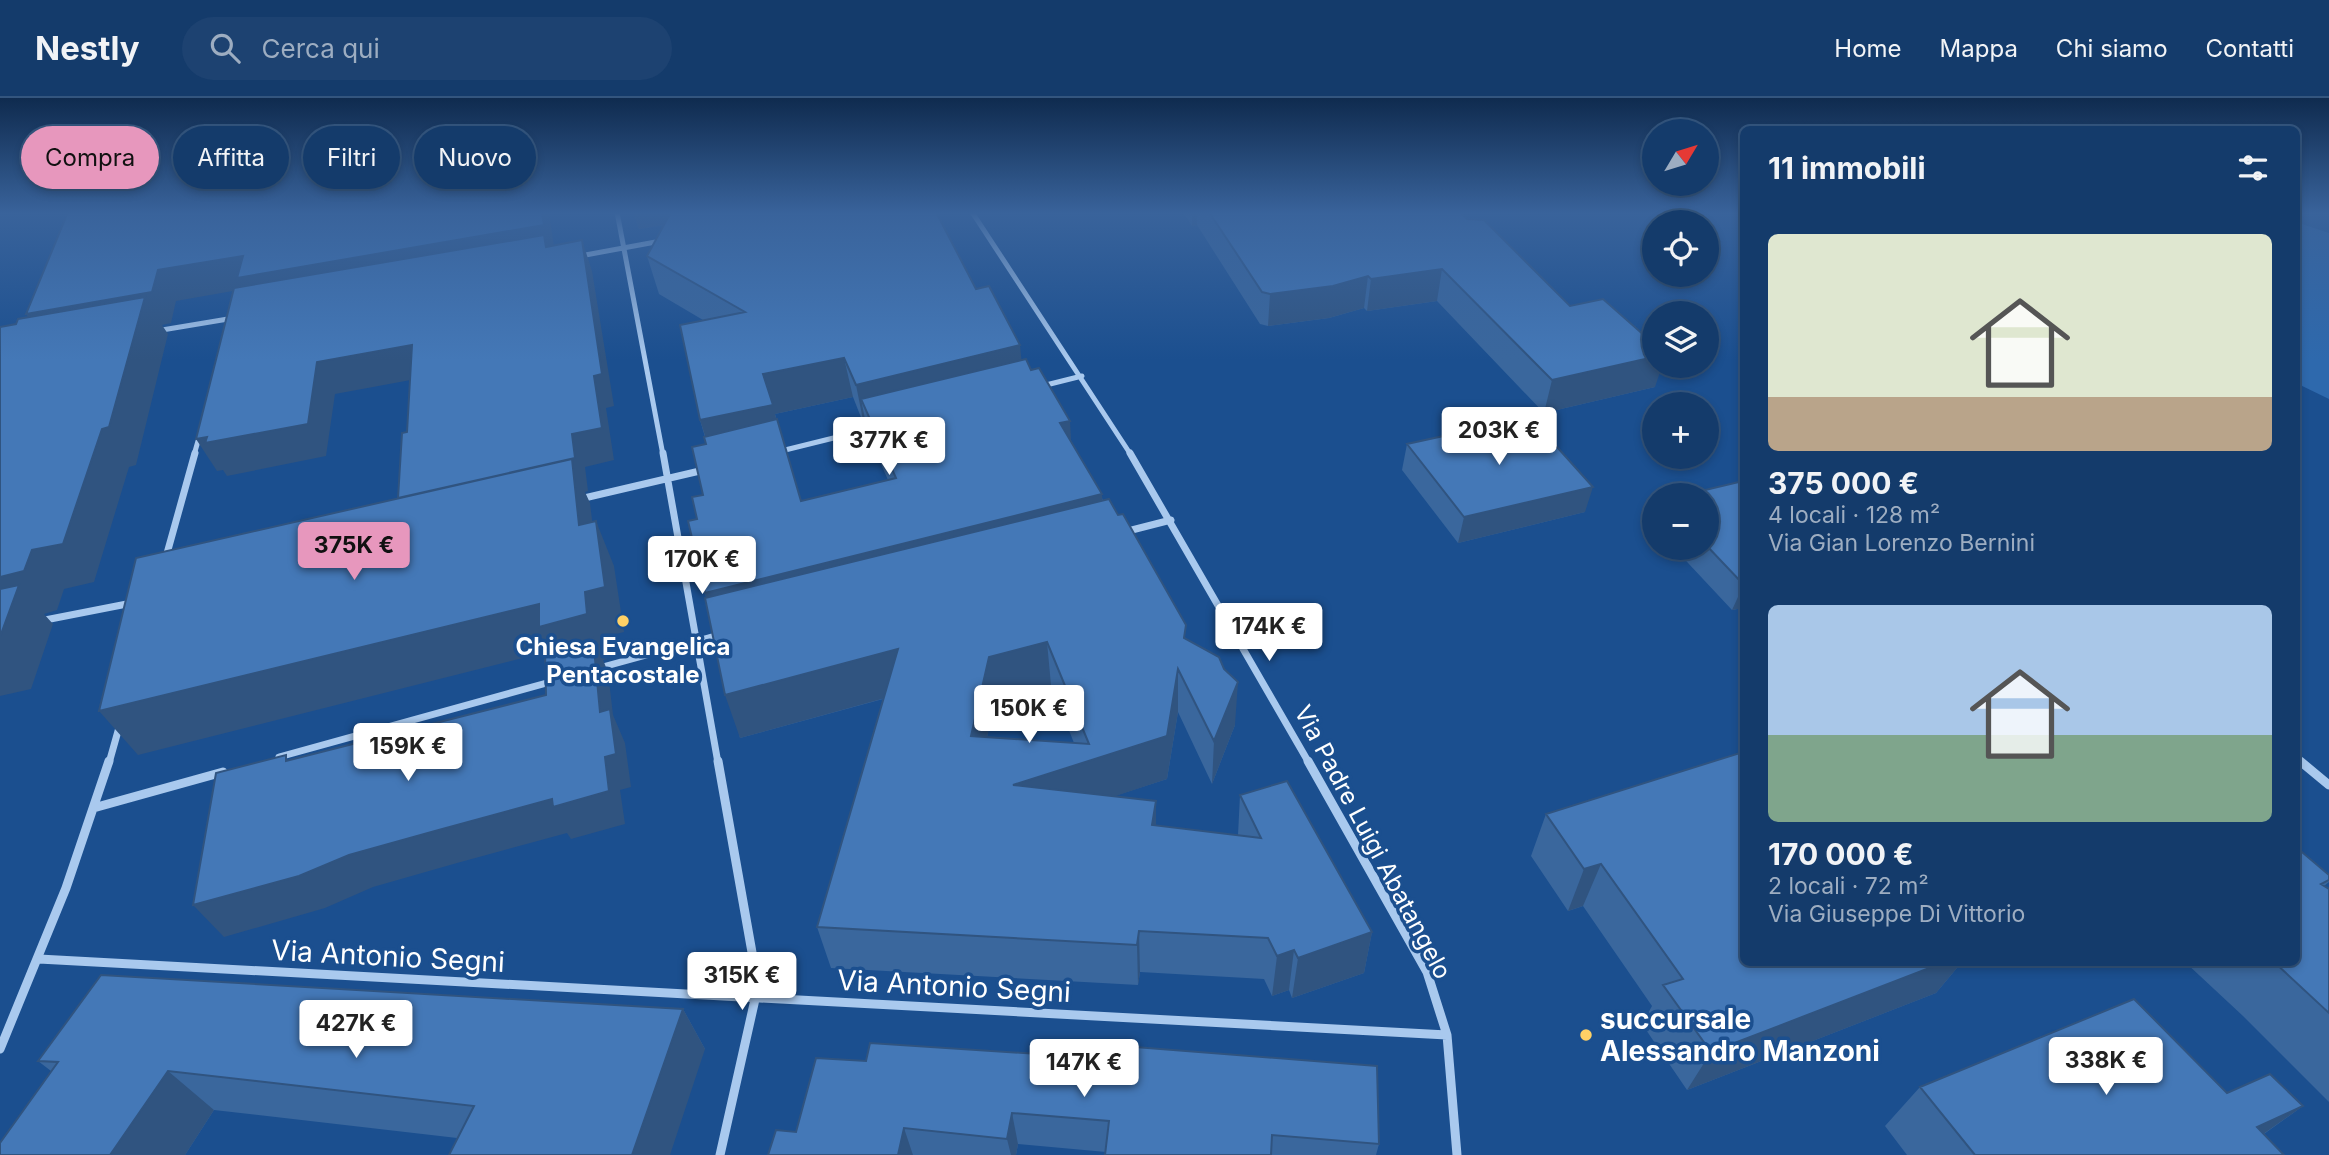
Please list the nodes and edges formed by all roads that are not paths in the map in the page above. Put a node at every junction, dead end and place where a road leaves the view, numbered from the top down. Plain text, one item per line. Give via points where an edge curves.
1 (628, 261) edge
2 (1005, 261) edge
3 (245, 316) edge
4 (231, 318) junction
5 (228, 331) edge
6 (150, 332) dead end
7 (1082, 376) junction
8 (1029, 389) edge
9 (202, 424) edge
10 (881, 426) edge
11 (774, 452) edge
12 (708, 469) edge
13 (667, 479) junction
14 (573, 501) edge
15 (1171, 520) junction
16 (1118, 533) edge
17 (164, 563) edge
18 (141, 601) edge
19 (26, 624) dead end
20 (722, 635) edge
21 (696, 641) junction
22 (590, 671) edge
23 (563, 678) edge
24 (122, 716) edge
25 (270, 759) edge
26 (2300, 761) edge
27 (230, 771) edge
28 (2329, 785) edge
29 (97, 807) junction
30 (39, 960) junction
31 (755, 998) junction
32 (1447, 1035) junction
33 (0, 1049) edge
34 (720, 1155) edge
35 (1457, 1155) edge

1 - 13 street
2 - 7 street, Via Padre Luigi Abatangelo
3 - 4 street
4 - 5 street
4 - 6 street
7 - 8 street
7 - 15 street, Via Padre Luigi Abatangelo
9 - 17 street
10 - 11 street
12 - 13 street
13 - 14 street
13 - 21 street
15 - 16 street
15 - 32 street, Via Padre Luigi Abatangelo via 1427,972
18 - 19 street
20 - 21 street
21 - 22 street
21 - 31 street via 758,986
23 - 25 street
24 - 29 street
26 - 28 street
27 - 29 street
29 - 30 street
30 - 31 street, Via Antonio Segni
30 - 33 street
31 - 32 street, Via Antonio Segni
31 - 34 street
32 - 35 street, Via Padre Luigi Abatangelo

